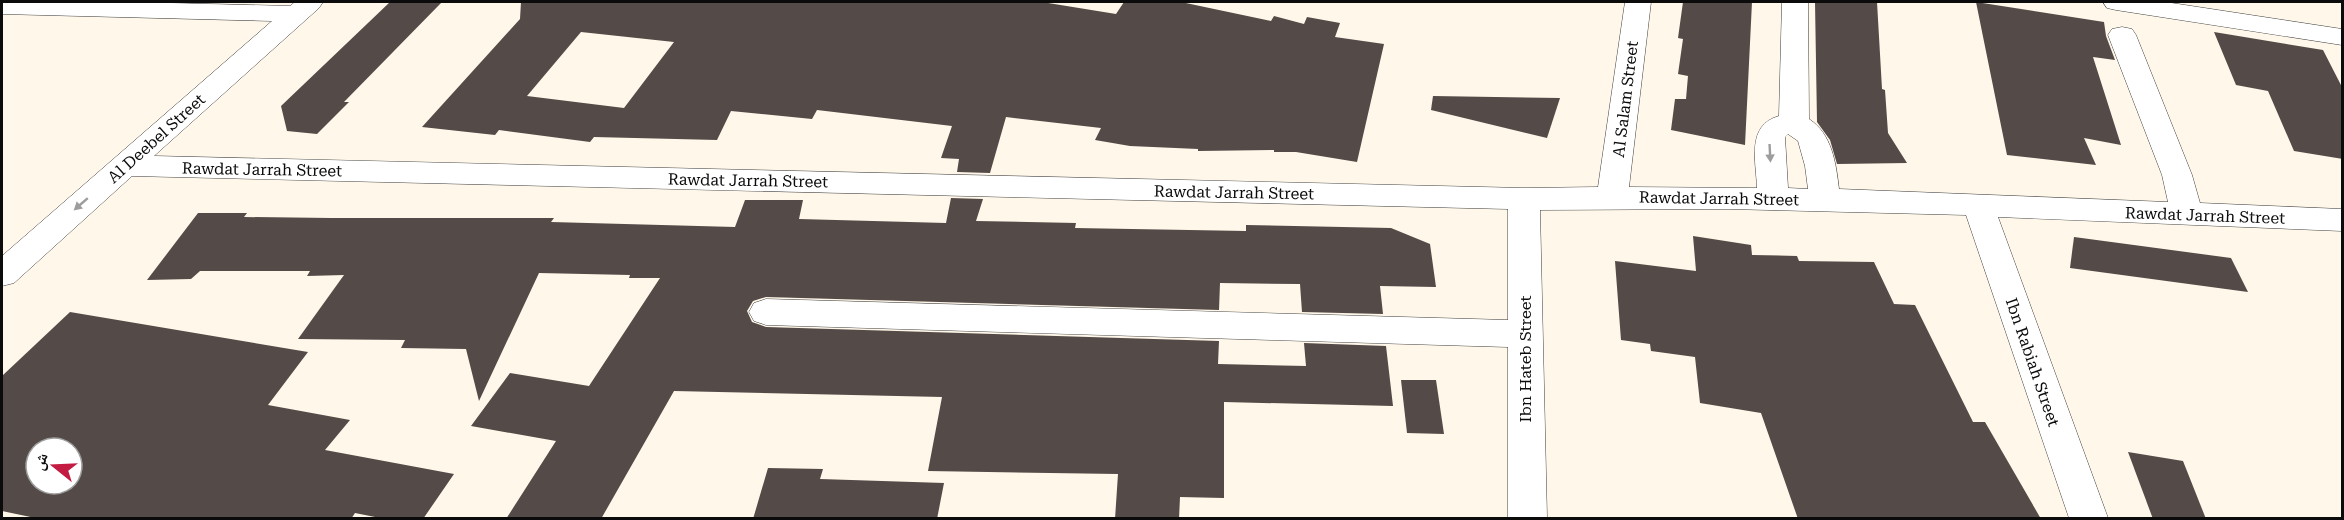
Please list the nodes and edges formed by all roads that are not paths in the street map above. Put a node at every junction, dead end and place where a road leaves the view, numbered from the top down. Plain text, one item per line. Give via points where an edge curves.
1 (1638, 2) edge
2 (1795, 2) edge
3 (2116, 2) edge
4 (2, 6) edge
5 (303, 8) edge
6 (2122, 35) dead end
7 (2343, 37) edge
8 (1794, 124) junction
9 (124, 166) junction
10 (1612, 197) junction
11 (1773, 198) junction
12 (1524, 199) junction
13 (1825, 200) junction
14 (1978, 205) junction
15 (2187, 214) junction
16 (2343, 220) edge
17 (2, 274) edge
18 (766, 312) dead end
19 (1525, 334) junction
20 (1527, 519) edge
21 (2088, 519) edge

1 - 10 street, Al Salam Street
2 - 8 street
3 - 7 street
4 - 5 street
5 - 9 street, Al Deebel Street
6 - 15 street via 2177,175
8 -> 11 street via 1773,129 1770,137
8 - 13 street via 1814,142
9 - 12 street, Rawdat Jarrah Street
9 -> 17 street, Al Deebel Street
10 - 11 street, Rawdat Jarrah Street
10 - 12 street, Rawdat Jarrah Street
11 - 13 street, Rawdat Jarrah Street
12 - 19 street, Ibn Hateb Street
13 - 14 street, Rawdat Jarrah Street
14 - 15 street, Rawdat Jarrah Street
14 - 21 street, Ibn Rabiah Street
15 - 16 street, Rawdat Jarrah Street
18 - 19 street
19 - 20 street, Ibn Hateb Street

